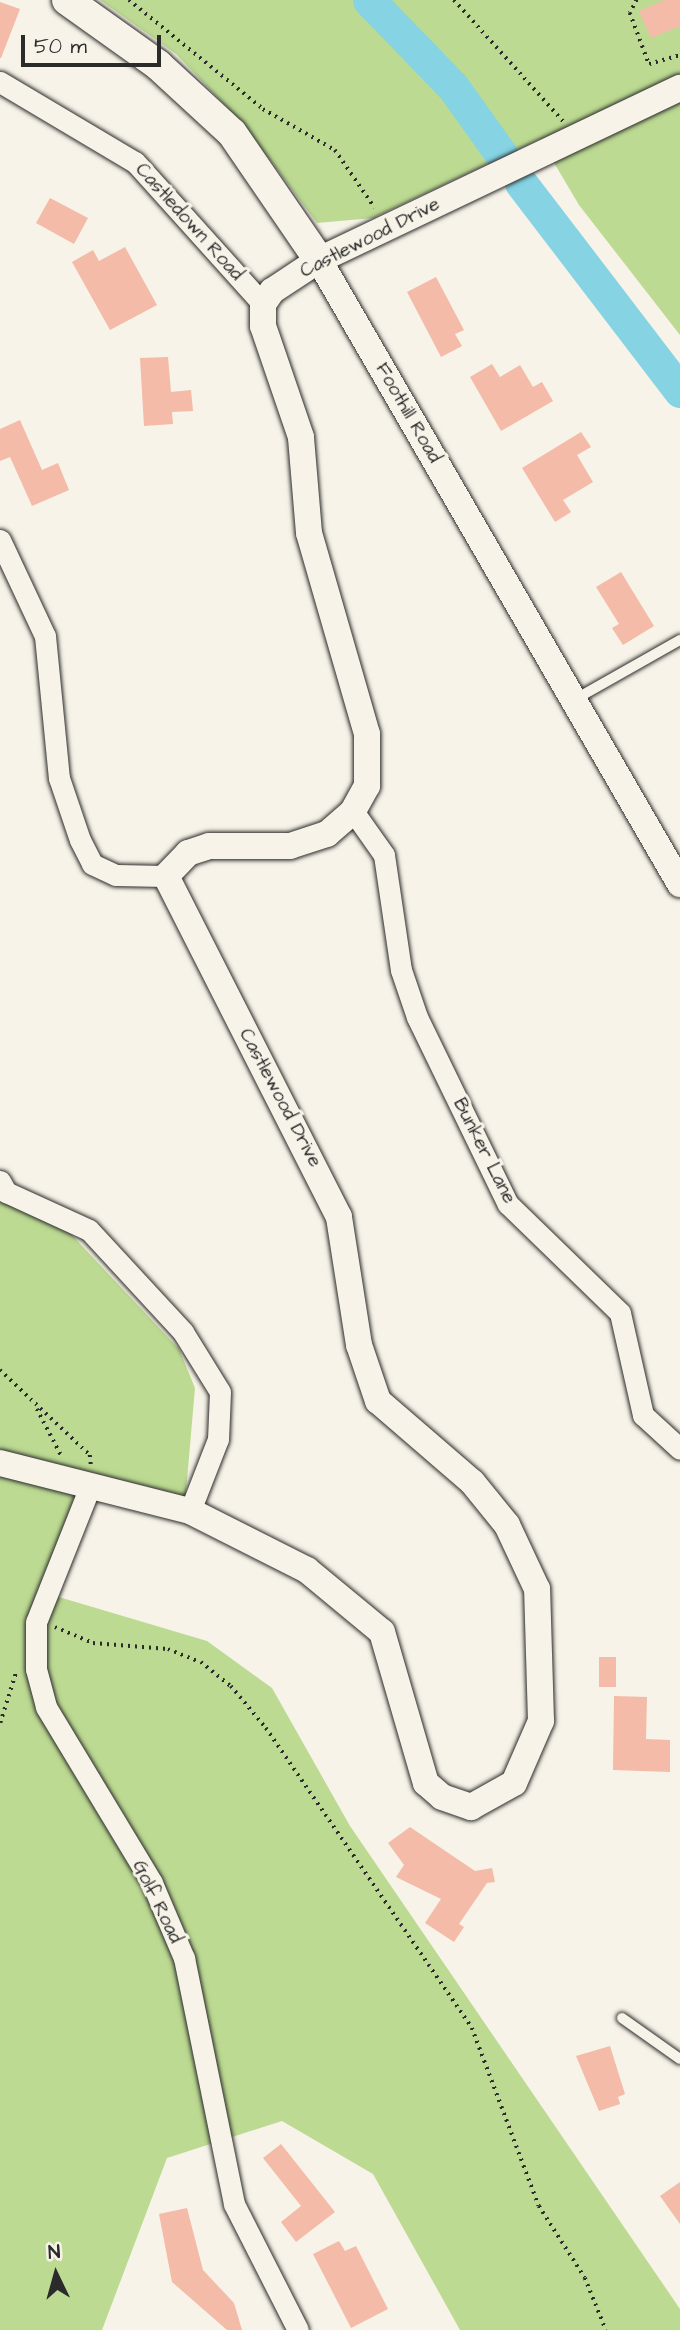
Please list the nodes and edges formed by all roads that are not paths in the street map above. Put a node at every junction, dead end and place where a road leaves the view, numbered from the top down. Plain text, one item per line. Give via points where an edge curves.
1 (67, 0) edge
2 (0, 82) edge
3 (680, 88) edge
4 (318, 260) junction
5 (263, 304) junction
6 (0, 540) edge
7 (680, 640) edge
8 (574, 700) junction
9 (354, 811) junction
10 (166, 876) junction
11 (680, 884) edge
12 (0, 1181) edge
13 (680, 1449) edge
14 (0, 1464) edge
15 (81, 1484) junction
16 (190, 1511) junction
17 (622, 2018) dead end
18 (680, 2059) edge
19 (298, 2330) edge

1 - 4 main road, Foothill Road via 158,65 232,133
2 - 5 street, Castledown Road via 135,162
3 - 4 street, Castlewood Drive
4 - 5 street, Castlewood Drive via 272,291
4 - 8 street, Foothill Road
5 - 9 street via 263,326 301,437 309,533 367,734 367,786
6 - 10 street via 45,636 60,778 80,840 92,864 116,875
7 - 8 lane
8 - 11 street, Foothill Road
9 - 10 street via 309,842 209,846 188,853
9 - 13 street, Bunker Lane via 384,855 401,970 417,1017 508,1204 620,1313 643,1415
10 - 16 street, Castlewood Drive via 339,1217 359,1345 378,1401 472,1482 507,1525 537,1589 541,1721 514,1783 485,1805 442,1797 418,1768 382,1632 307,1570
12 - 16 street via 6,1192 89,1230 183,1332 220,1392 218,1439
14 - 15 street, Castlewood Drive
15 - 16 street, Castlewood Drive
15 - 19 street, Golf Road via 37,1620 36,1669 46,1707 152,1883 184,1958 234,2204
17 - 18 lane

